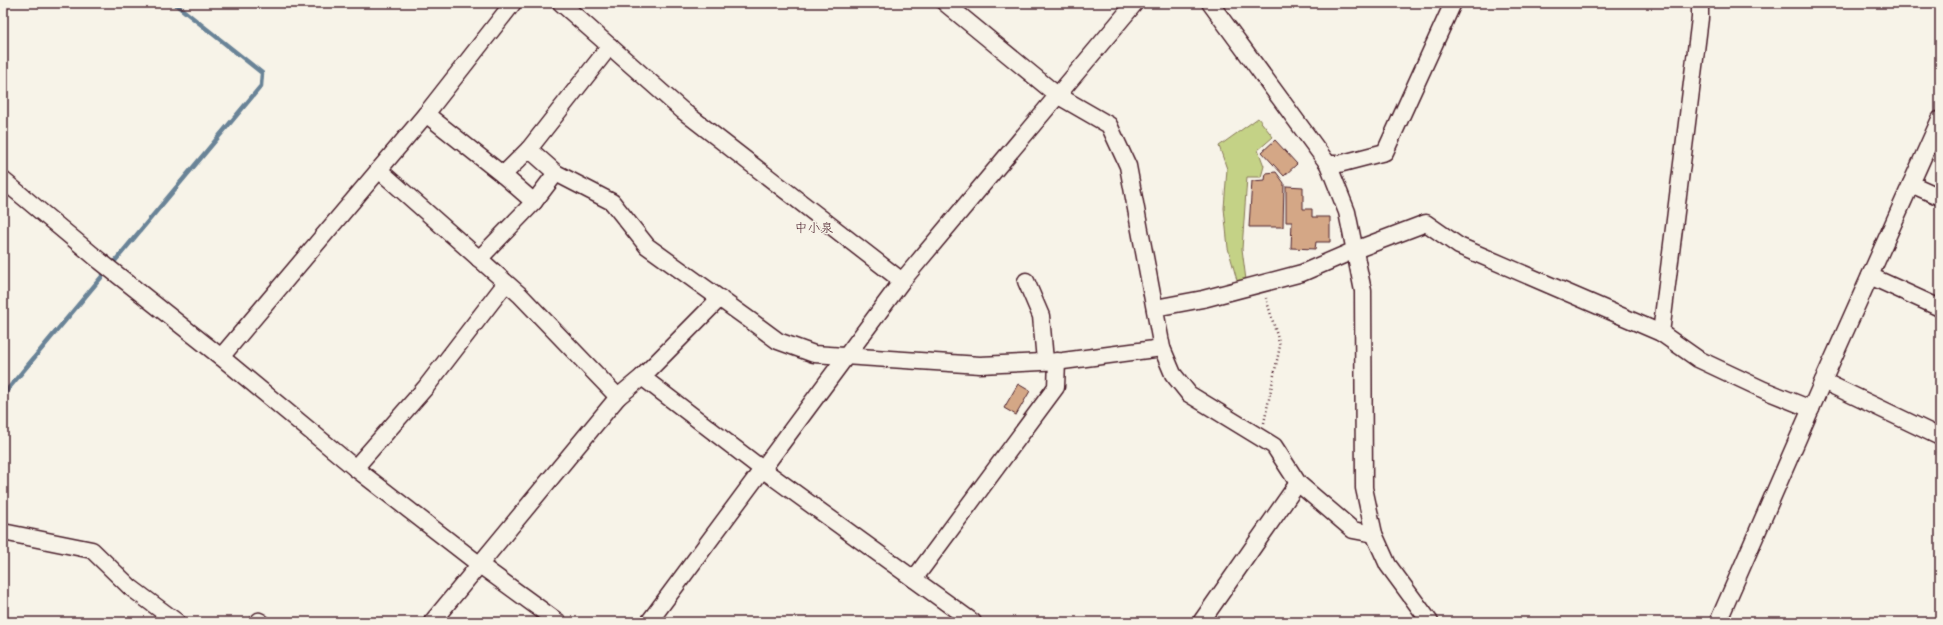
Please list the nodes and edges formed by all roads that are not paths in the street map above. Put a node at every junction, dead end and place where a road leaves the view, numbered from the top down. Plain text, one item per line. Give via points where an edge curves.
1 (513, 3) edge
2 (561, 3) edge
3 (945, 3) edge
4 (1135, 3) edge
5 (1210, 3) edge
6 (1453, 3) edge
7 (1700, 3) edge
8 (610, 46) junction
9 (1057, 95) junction
10 (426, 114) junction
11 (1940, 119) edge
12 (529, 149) junction
13 (1328, 164) junction
14 (379, 170) junction
15 (556, 173) junction
16 (503, 175) junction
17 (3, 180) edge
18 (1910, 184) junction
19 (1940, 197) edge
20 (534, 202) junction
21 (1355, 250) junction
22 (479, 258) junction
23 (1870, 276) junction
24 (902, 281) junction
25 (1026, 281) dead end
26 (506, 283) junction
27 (720, 298) junction
28 (1155, 308) junction
29 (1940, 308) edge
30 (1661, 333) junction
31 (1162, 348) junction
32 (846, 356) junction
33 (221, 357) junction
34 (1051, 361) junction
35 (642, 377) junction
36 (1823, 381) junction
37 (618, 396) junction
38 (1811, 409) junction
39 (1940, 436) edge
40 (355, 468) junction
41 (762, 469) junction
42 (1298, 483) junction
43 (3, 532) edge
44 (1374, 534) junction
45 (480, 565) junction
46 (914, 579) junction
47 (176, 622) edge
48 (432, 622) edge
49 (558, 622) edge
50 (648, 622) edge
51 (973, 622) edge
52 (1201, 622) edge
53 (1430, 622) edge
54 (1718, 622) edge

1 - 10 street
2 - 8 street
3 - 9 street
4 - 9 street
5 - 13 street
6 - 13 street via 1385,152 1339,164
7 - 30 street
8 - 12 street
8 - 24 street via 683,111
9 - 24 street
9 - 28 street via 1109,125 1128,166
10 - 14 street
10 - 16 street
11 - 18 street
12 - 15 street
12 - 16 street
13 - 21 street via 1347,212
14 - 22 street
14 - 33 street
15 - 20 street
15 - 27 street via 612,202 647,246
16 - 20 street
17 - 33 street
18 - 19 street
18 - 23 street
20 - 22 street
21 - 28 street via 1302,273 1203,299
21 - 30 street via 1426,223 1459,246
21 - 44 street via 1363,292 1364,488
22 - 26 street
23 - 29 street
23 - 36 street
24 - 32 street
25 - 34 street via 1041,316
26 - 37 street
26 - 40 street via 426,387
27 - 32 street via 778,340 814,354
27 - 35 street
28 - 31 street
30 - 38 street via 1698,359
31 - 34 street
31 - 42 street via 1173,374 1189,394 1274,446
32 - 34 street via 980,365
32 - 41 street
33 - 40 street
34 - 46 street via 1056,387
35 - 37 street
35 - 41 street
36 - 38 street
36 - 39 street
37 - 45 street
38 - 54 street
40 - 45 street
41 - 46 street
41 - 50 street
42 - 44 street via 1353,530
42 - 52 street
43 - 47 street via 92,550 130,587
44 - 53 street via 1388,565
45 - 48 street
45 - 49 street
46 - 51 street

